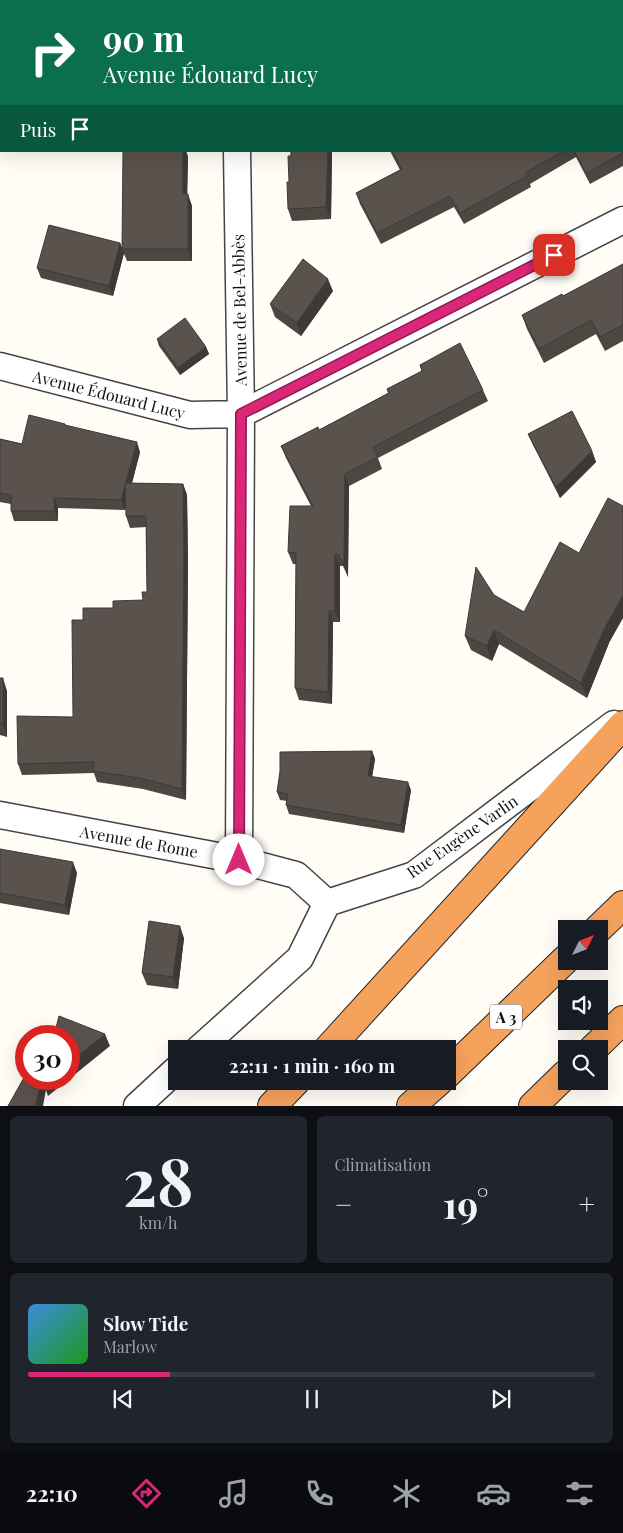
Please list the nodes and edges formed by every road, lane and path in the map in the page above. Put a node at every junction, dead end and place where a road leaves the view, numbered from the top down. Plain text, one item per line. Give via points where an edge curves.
1 (237, 152) edge
2 (623, 220) edge
3 (0, 366) edge
4 (241, 414) junction
5 (623, 717) edge
6 (623, 725) edge
7 (0, 814) edge
8 (239, 860) junction
9 (327, 903) junction
10 (623, 905) edge
11 (607, 920) edge
12 (558, 967) edge
13 (623, 1020) edge
14 (210, 1040) edge
15 (336, 1040) edge
16 (602, 1040) edge
17 (456, 1065) edge
18 (168, 1077) edge
19 (558, 1082) edge
20 (287, 1090) edge
21 (429, 1090) edge
22 (136, 1106) edge
23 (272, 1106) edge
24 (411, 1106) edge
25 (533, 1106) edge

1 - 4 street, Avenue de Bel-Abbès
2 - 4 street, Avenue Édouard Lucy
3 - 4 street, Avenue Édouard Lucy via 190,415
4 - 8 street, Avenue de Bel-Abbès
5 - 9 street, Rue Eugène Varlin via 414,875
6 - 15 highway
7 - 8 street, Avenue de Rome
8 - 9 street, Avenue de Rome via 296,875
9 - 14 street via 300,958
10 - 11 highway
12 - 17 highway, A 3
13 - 16 highway
18 - 22 street
19 - 25 highway
20 - 23 highway
21 - 24 highway

